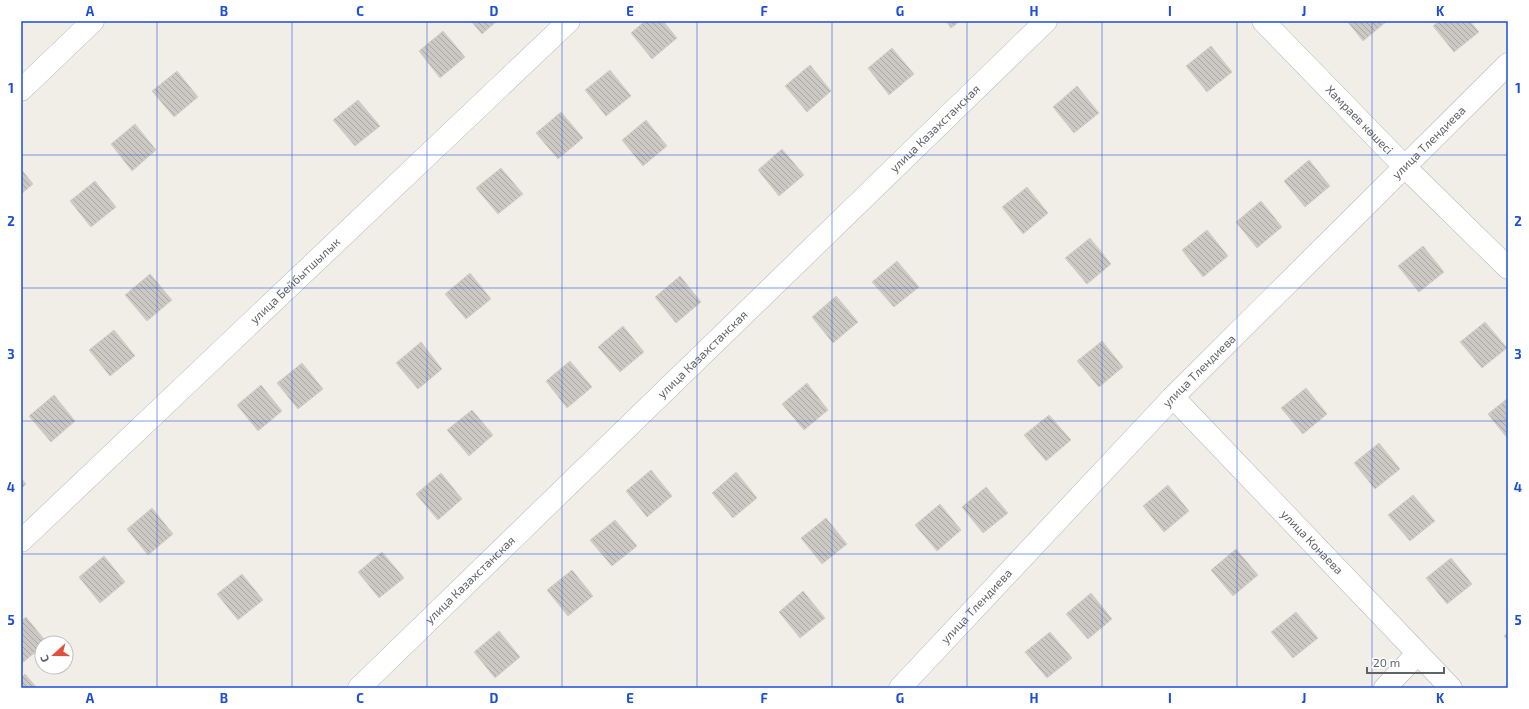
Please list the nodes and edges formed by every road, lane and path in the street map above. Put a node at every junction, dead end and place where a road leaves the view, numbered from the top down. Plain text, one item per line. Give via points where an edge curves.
1 (92, 21) edge
2 (569, 21) edge
3 (1046, 21) edge
4 (1263, 21) edge
5 (1508, 64) edge
6 (21, 90) edge
7 (1405, 167) junction
8 (1508, 268) edge
9 (1173, 397) junction
10 (21, 540) edge
11 (1417, 654) junction
12 (359, 688) edge
13 (900, 688) edge
14 (1385, 688) edge
15 (1451, 688) edge

1 - 6 street
2 - 10 street, улица Бейбытшылык
3 - 12 street, улица Казахстанская
4 - 7 street, Хамраев көшесі
5 - 7 street, улица Тлендиева
7 - 8 street, Хамраев көшесі
7 - 9 street, улица Тлендиева
9 - 11 street, улица Конаева
9 - 13 street, улица Тлендиева
11 - 14 street
11 - 15 street, улица Конаева

